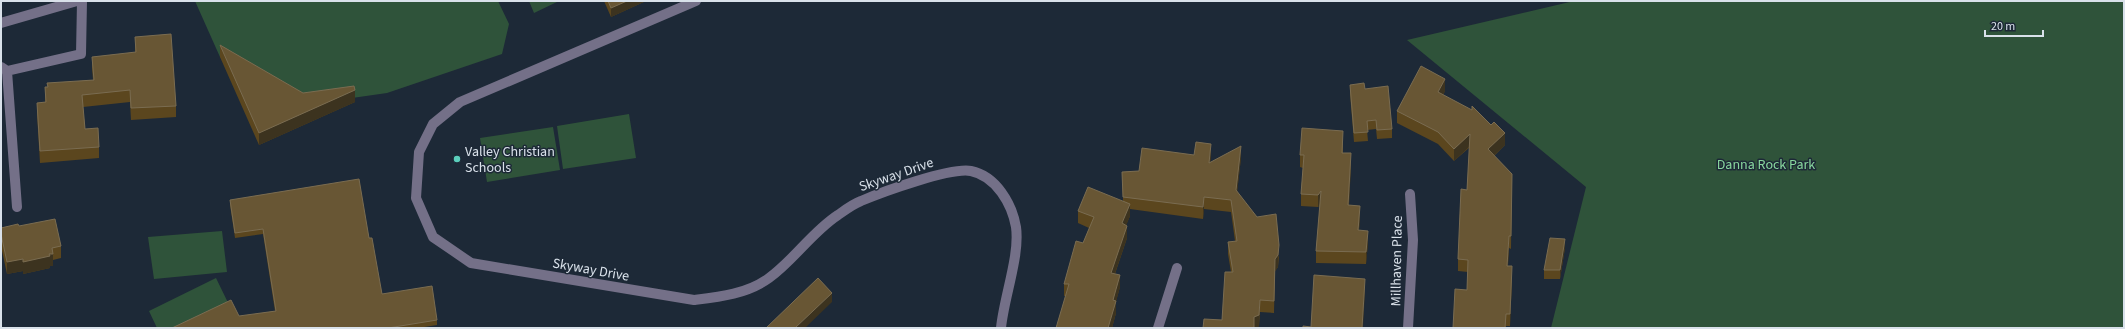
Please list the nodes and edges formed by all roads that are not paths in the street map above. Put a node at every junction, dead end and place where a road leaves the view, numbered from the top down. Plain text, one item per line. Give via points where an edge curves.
1 (77, 1) edge
2 (82, 1) edge
3 (696, 1) edge
4 (1, 23) edge
5 (4, 69) edge
6 (1410, 194) dead end
7 (17, 207) dead end
8 (1177, 268) dead end
9 (1003, 305) junction
10 (993, 328) edge
11 (1000, 328) edge
12 (1158, 328) edge
13 (1408, 328) edge

1 - 4 street
2 - 5 street via 81,54
3 - 9 street, Skyway Drive via 460,102 433,124 419,152 416,198 433,237 471,263 694,300 731,295 768,279 836,216 860,201 945,172 971,171 992,182 1007,198 1016,226 1016,247
5 - 7 street
6 - 13 street, Millhaven Place via 1413,240
8 - 12 street
9 - 10 street, Skyway Drive
9 - 11 street, Skyway Drive

